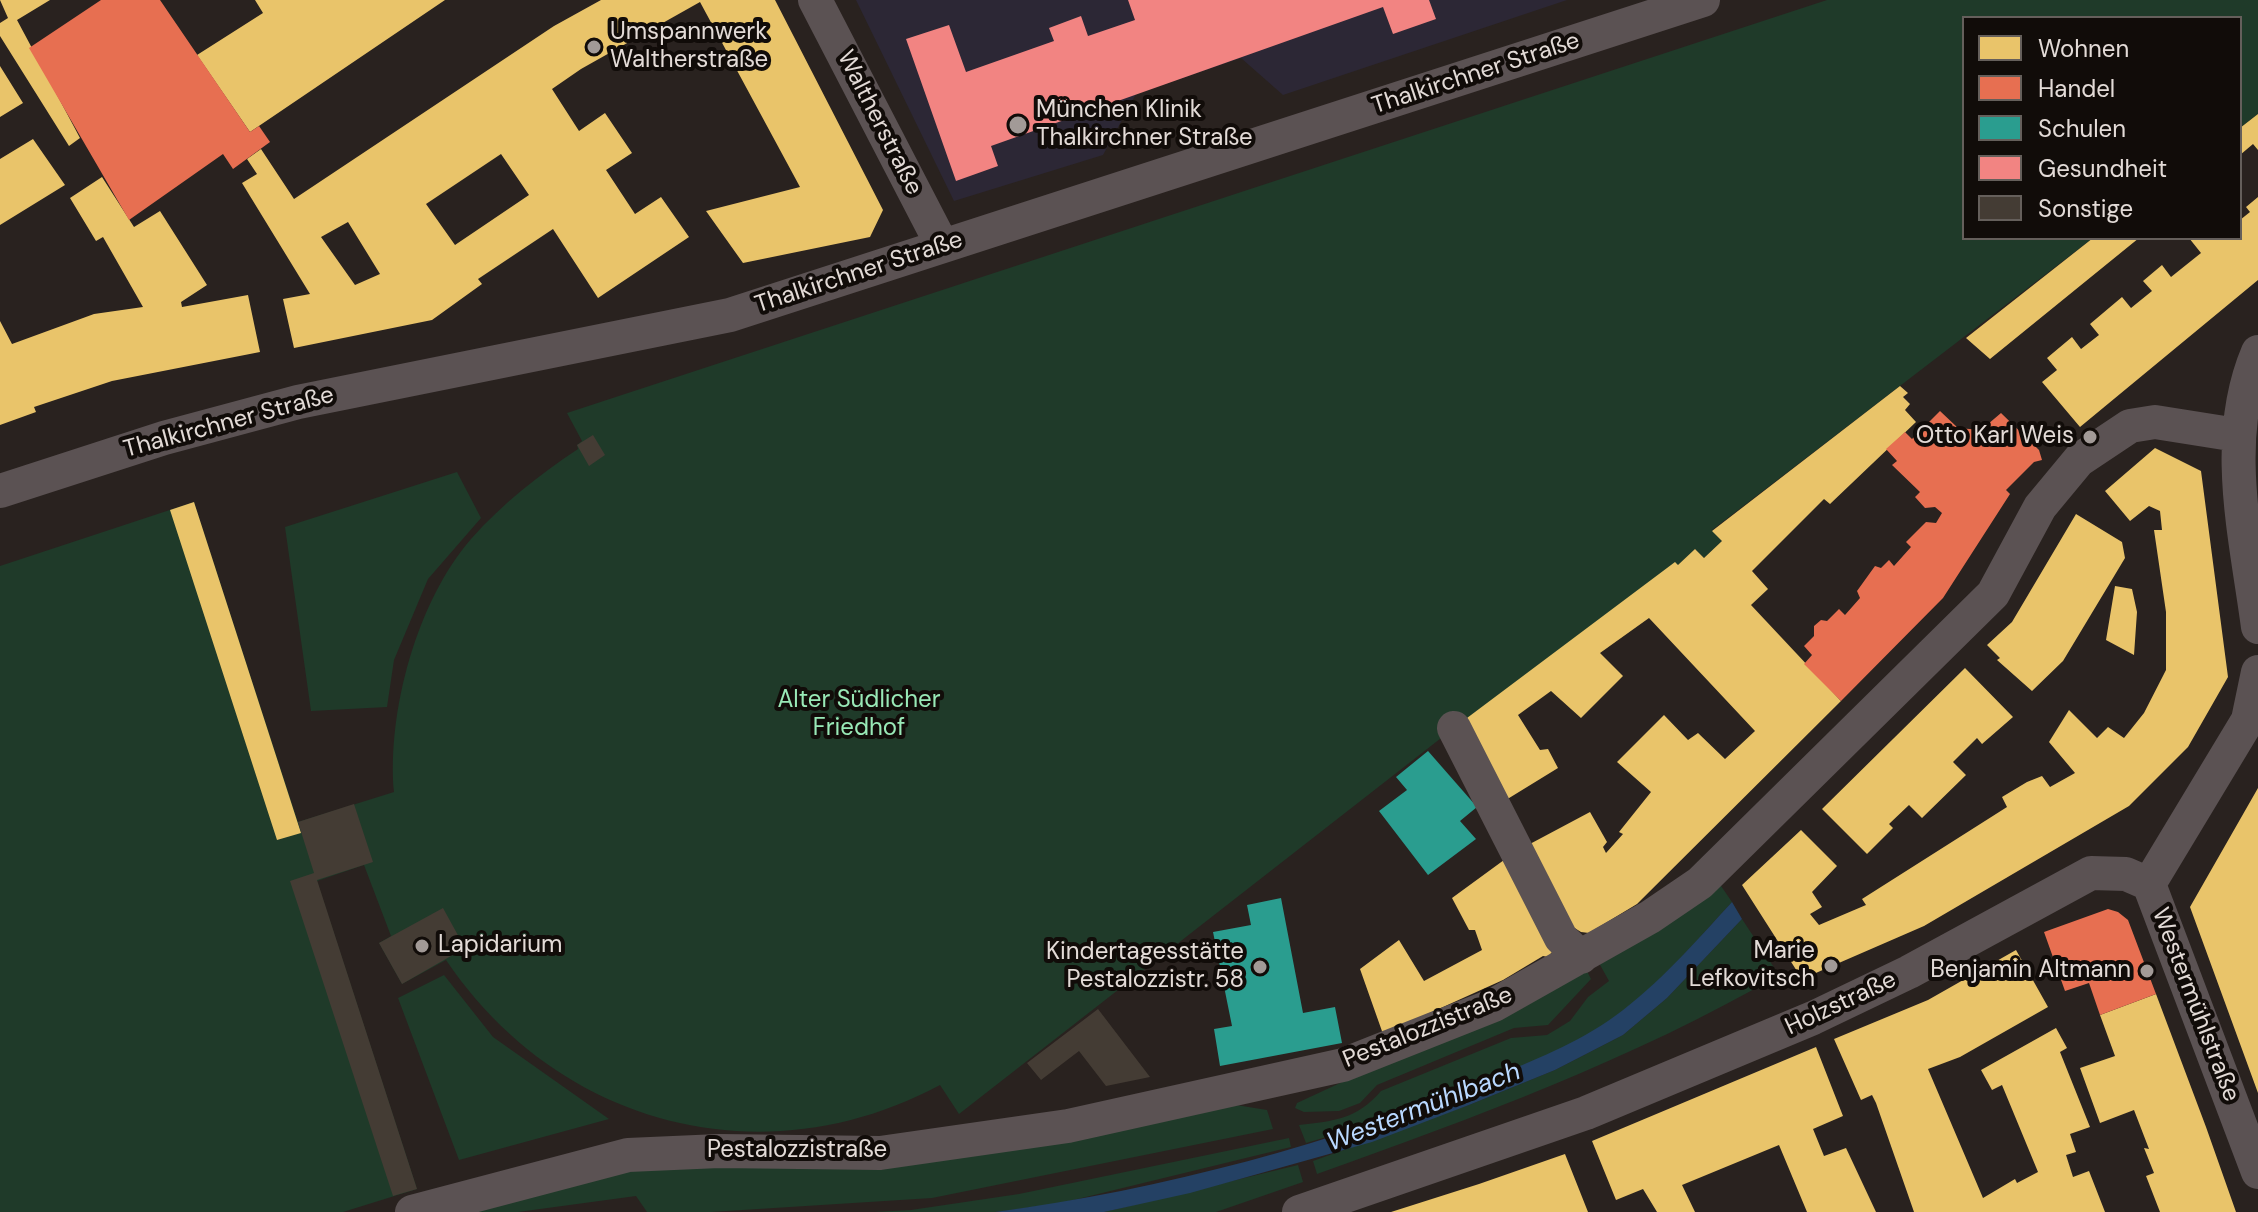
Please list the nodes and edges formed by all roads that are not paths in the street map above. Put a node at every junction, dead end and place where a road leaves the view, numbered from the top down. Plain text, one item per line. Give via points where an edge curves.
1 (815, 0) edge
2 (1698, 1) edge
3 (942, 245) junction
4 (2258, 352) edge
5 (2237, 435) junction
6 (2249, 480) edge
7 (0, 491) edge
8 (2258, 627) edge
9 (2258, 672) edge
10 (1454, 728) dead end
11 (2149, 884) junction
12 (1581, 957) junction
13 (2258, 1172) edge
14 (412, 1212) edge
15 (1299, 1212) edge

1 - 3 street, Waltherstraße
2 - 3 street, Thalkirchner Straße
3 - 7 street, Thalkirchner Straße via 730,315 298,402
4 - 5 street via 2244,385
5 - 6 street
5 - 12 street, Pestalozzistraße via 2155,422 2130,426 2079,460 2040,507 1993,594 1700,883
6 - 8 street
9 - 11 street via 2248,720
10 - 12 street via 1561,938
11 - 13 street, Westermühlstraße
11 - 15 street, Holzstraße via 2126,874 2091,873 1813,1018 1586,1113
12 - 14 street, Pestalozzistraße via 1494,1005 1343,1065 1298,1076 1068,1126 880,1153 628,1155

